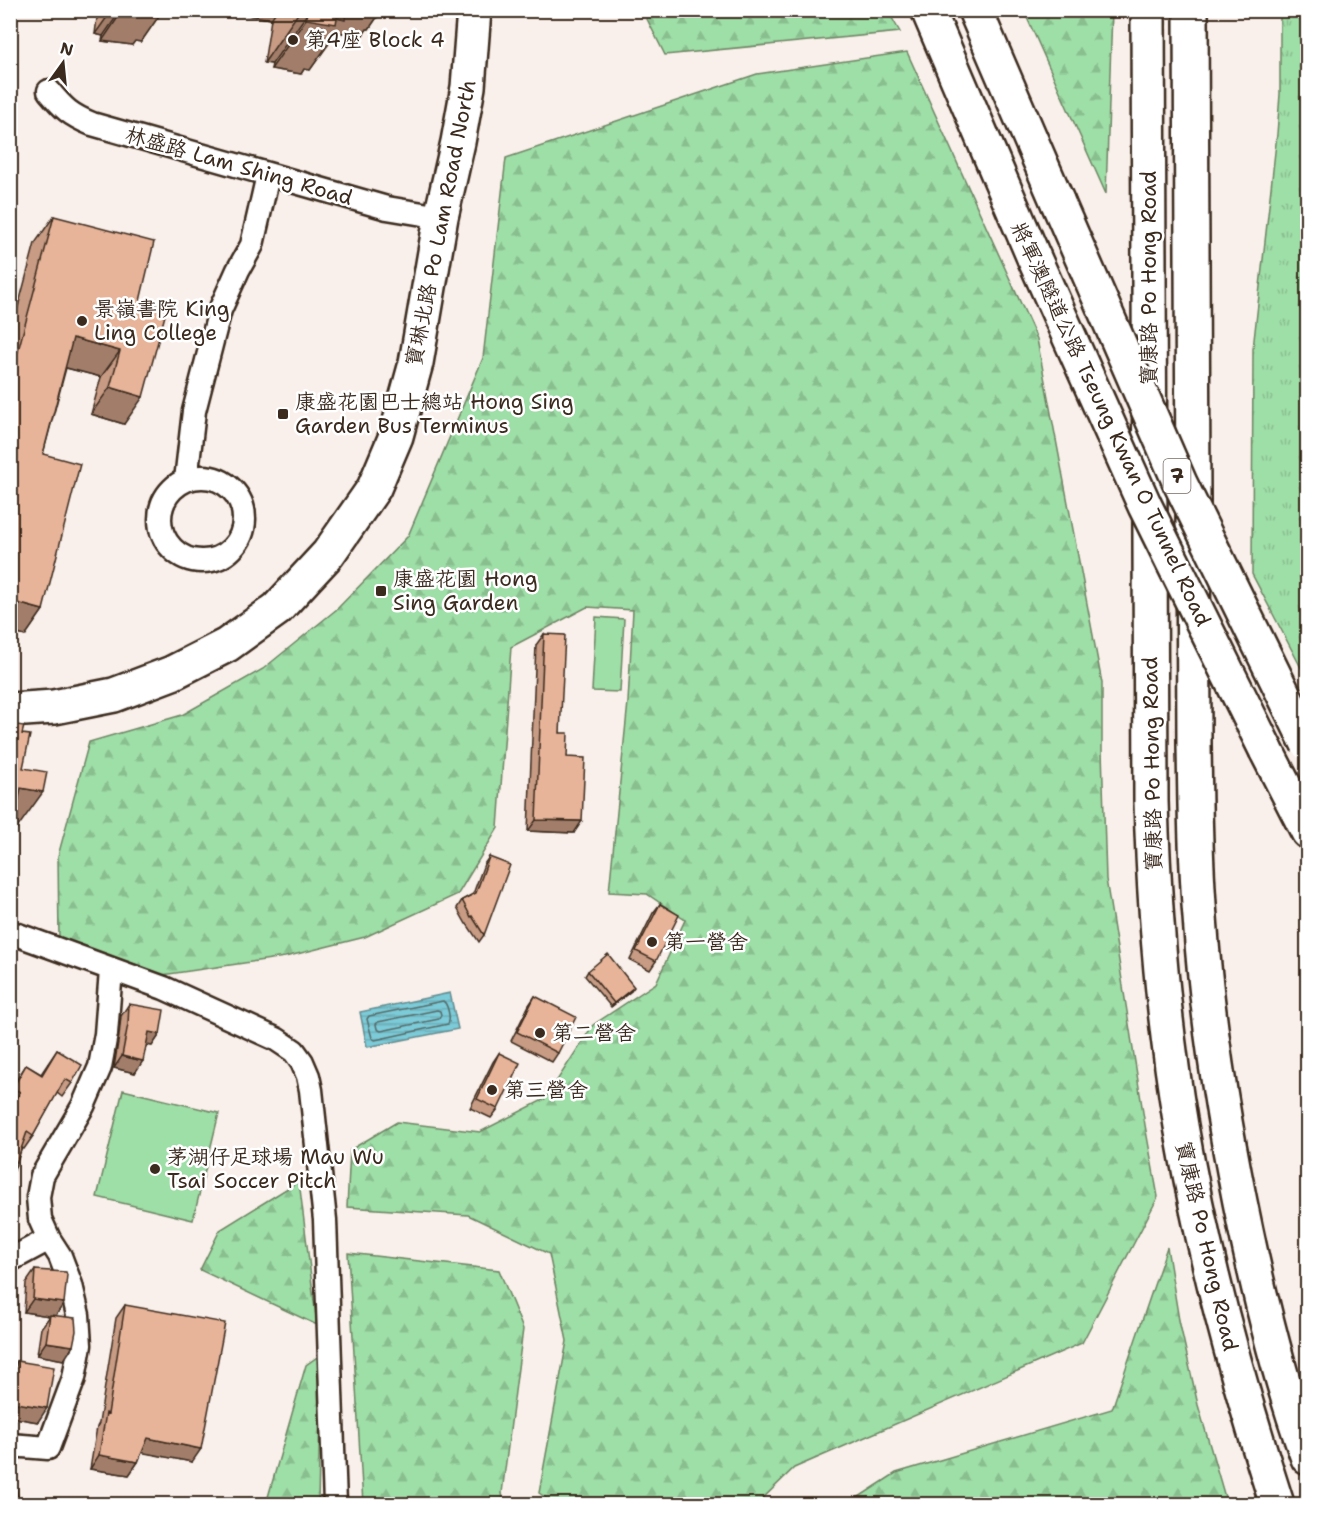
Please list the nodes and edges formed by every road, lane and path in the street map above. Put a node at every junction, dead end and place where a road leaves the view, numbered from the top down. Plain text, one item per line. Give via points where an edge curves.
1 (474, 10) edge
2 (928, 10) edge
3 (975, 10) edge
4 (1148, 10) edge
5 (1191, 10) edge
6 (49, 91) dead end
7 (268, 175) junction
8 (441, 217) junction
9 (186, 480) dead end
10 (10, 710) edge
11 (1308, 744) edge
12 (1308, 832) edge
13 (10, 932) edge
14 (111, 970) junction
15 (49, 1239) junction
16 (10, 1260) edge
17 (10, 1445) edge
18 (1308, 1458) edge
19 (335, 1504) edge
20 (1276, 1504) edge

1 - 8 main road, 寶琳北路 Po Lam Road North via 468,87
2 - 12 main road, 將軍澳隧道公路 Tseung Kwan O Tunnel Road / 7, bridge via 1145,506
3 - 11 main road, 將軍澳隧道公路 Tseung Kwan O Tunnel Road / 7, bridge via 1180,483
4 - 20 main road, 寶康路 Po Hong Road via 1151,789 1156,920 1172,1067 1204,1247 1231,1355
5 - 18 main road, 寶康路 Po Hong Road via 1195,838 1200,918 1208,1001 1236,1182 1276,1355
6 - 7 street, 林盛路 Lam Shing Road via 75,117 92,124
7 - 8 street, 林盛路 Lam Shing Road via 387,208
7 - 9 street via 252,246 220,310 194,411
8 - 10 main road, 寶琳北路 Po Lam Road North via 416,363 396,436 375,488 328,554 277,609 227,645 172,673 114,694 54,707
13 - 14 street
14 - 15 street via 100,1067 83,1106 42,1176 38,1197 40,1219
14 - 19 street via 164,988 276,1039 294,1051 308,1076 325,1220
15 - 16 street
15 - 17 street via 72,1285 78,1315 80,1346 74,1378 48,1448

